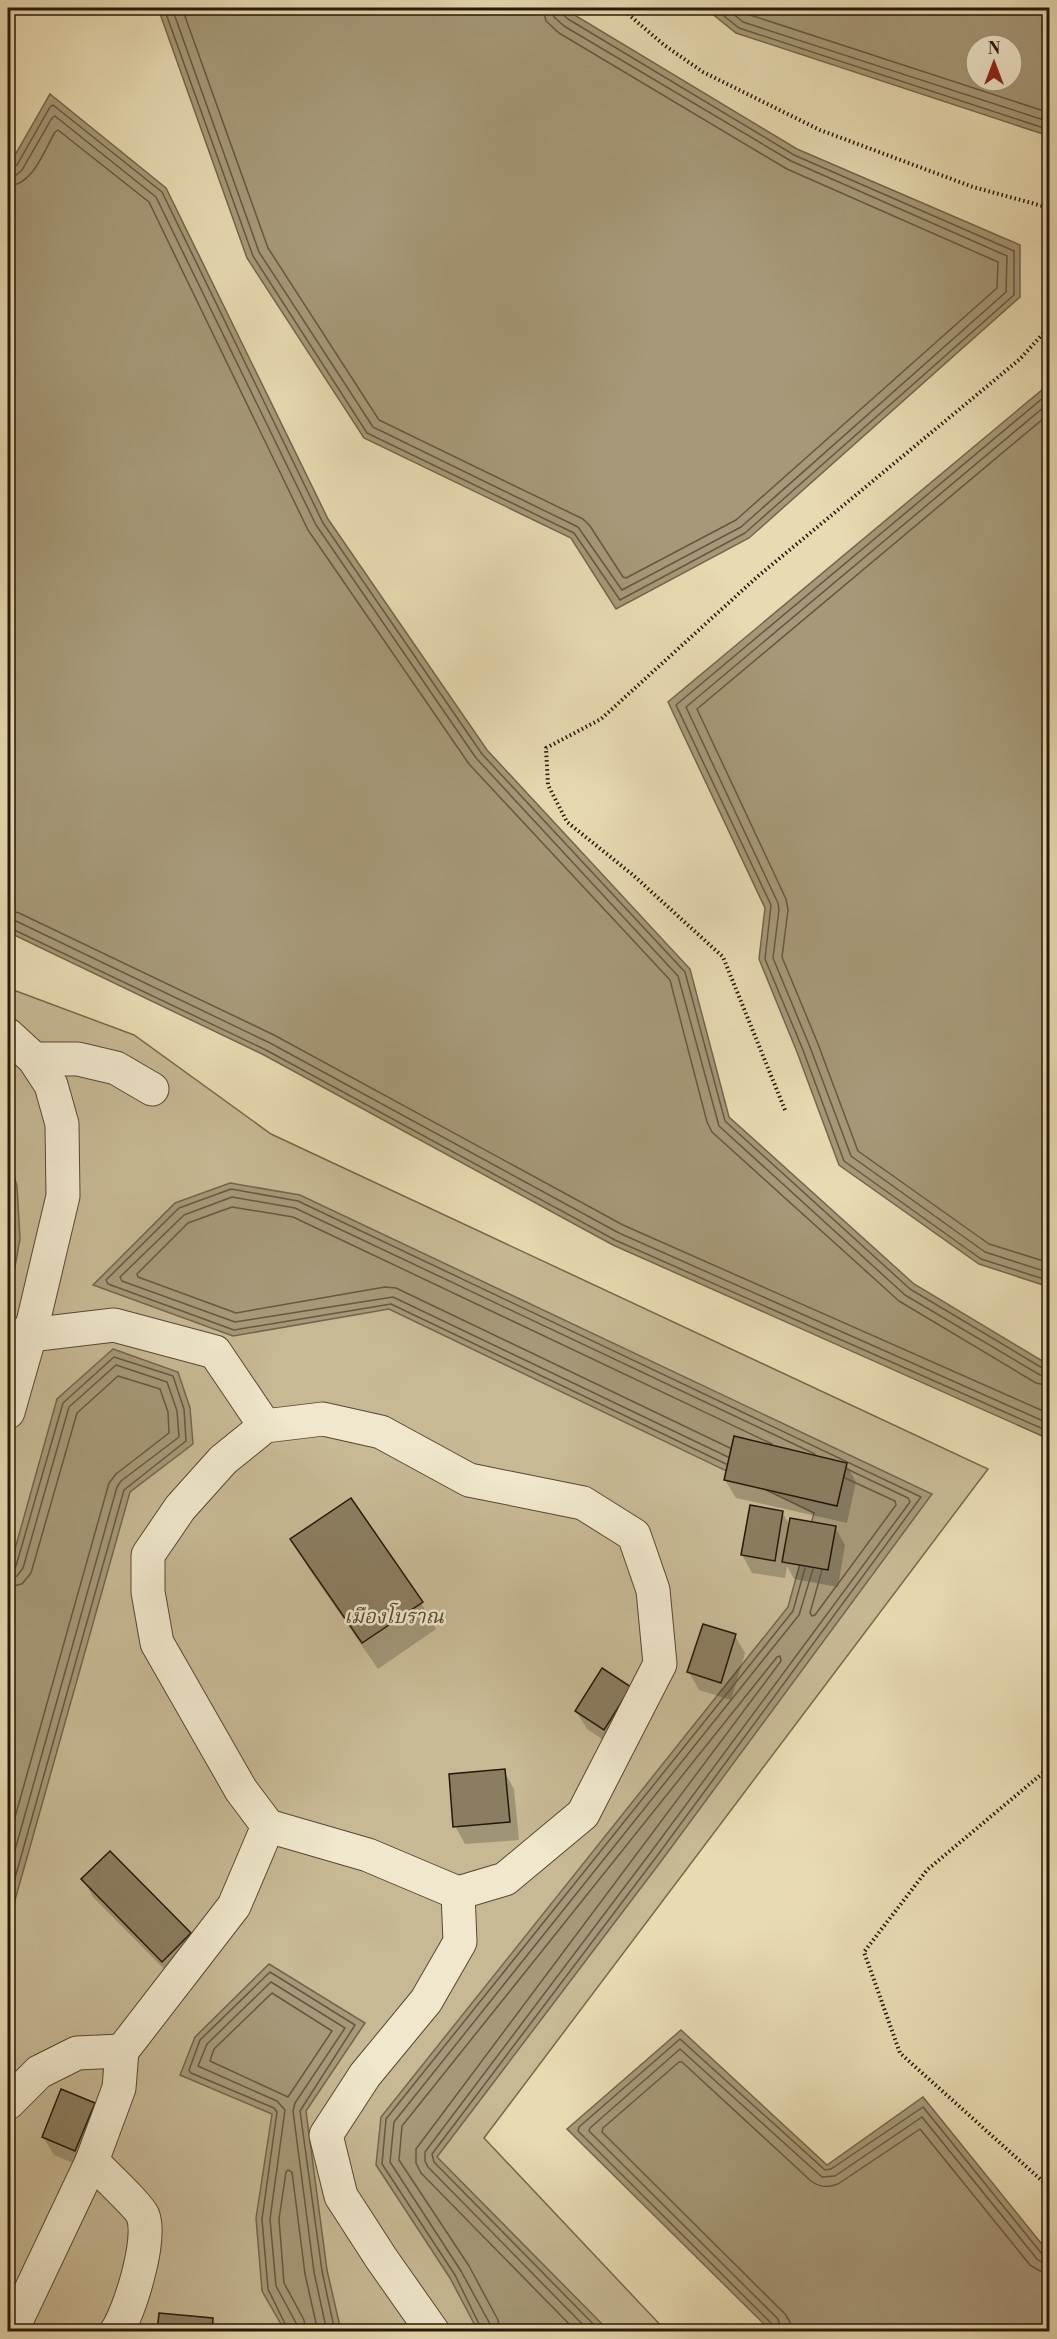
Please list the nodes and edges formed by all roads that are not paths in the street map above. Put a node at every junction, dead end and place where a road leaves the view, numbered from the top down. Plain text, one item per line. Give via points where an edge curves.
1 (8, 1035) edge
2 (34, 1059) junction
3 (152, 1089) dead end
4 (19, 1335) edge
5 (8, 1412) edge
6 (265, 1426) junction
7 (268, 1826) junction
8 (458, 1893) junction
9 (122, 2051) junction
10 (8, 2103) edge
11 (92, 2161) junction
12 (11, 2326) edge
13 (116, 2331) edge
14 (433, 2331) edge

1 - 2 lane
2 - 3 lane via 78,1059 116,1068
2 - 4 lane via 51,1085 62,1124 63,1196
4 - 5 lane
4 - 6 lane via 114,1325 215,1352
6 - 7 lane via 222,1460 174,1517 148,1555 148,1592 157,1643 241,1790
6 - 8 lane via 323,1419 381,1432 469,1480 583,1503 634,1535 653,1590 660,1664 583,1814 505,1879
7 - 8 lane via 368,1855
7 - 9 lane via 234,1906
8 - 14 lane via 459,1942 426,2001 365,2075 326,2135 341,2196
9 - 10 lane via 77,2053 39,2072
9 - 11 lane via 119,2088
11 - 12 lane
11 - 13 lane via 143,2214 143,2261

